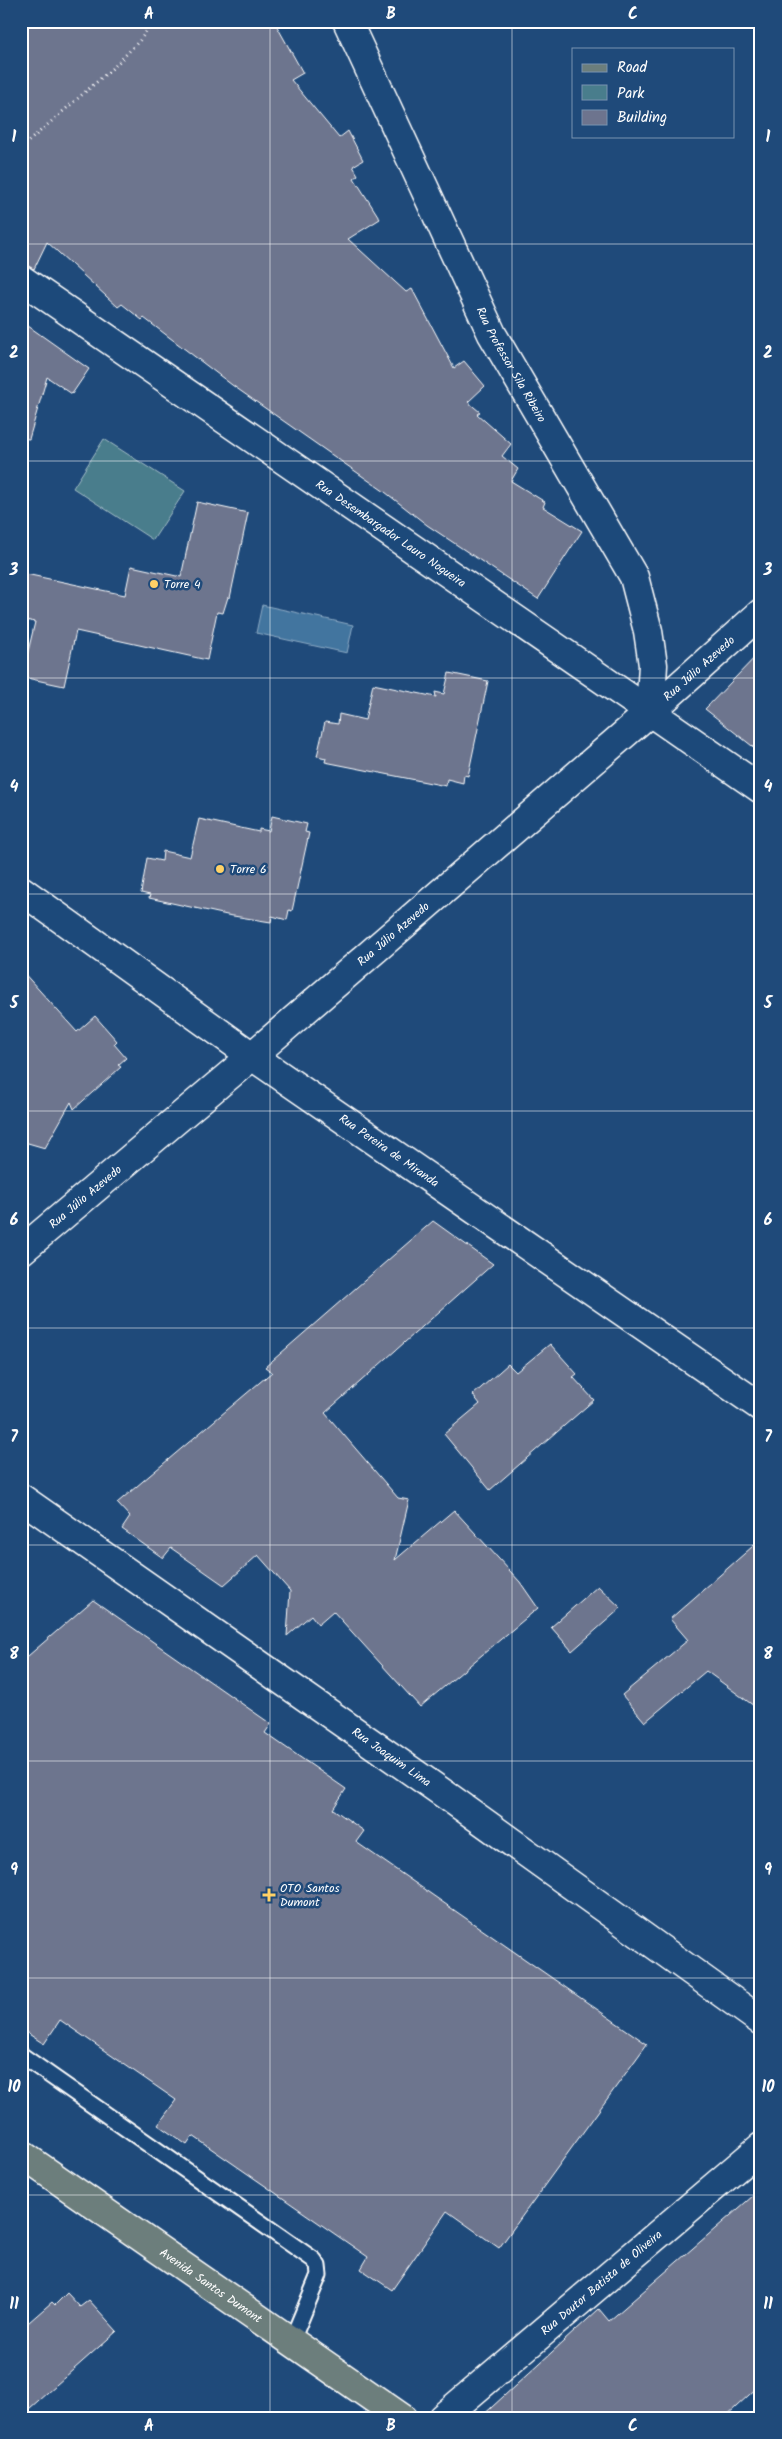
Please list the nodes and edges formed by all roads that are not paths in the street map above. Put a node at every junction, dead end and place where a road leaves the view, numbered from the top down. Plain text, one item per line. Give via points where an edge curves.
1 (346, 21) edge
2 (21, 279) edge
3 (761, 613) edge
4 (650, 712) junction
5 (761, 789) edge
6 (21, 890) edge
7 (252, 1056) junction
8 (21, 1251) edge
9 (761, 1407) edge
10 (21, 1498) edge
11 (761, 2020) edge
12 (21, 2055) edge
13 (761, 2147) edge
14 (21, 2154) edge
15 (292, 2340) junction
16 (402, 2418) edge
17 (442, 2418) edge

1 - 4 street, Rua Professor Sila Ribeiro via 492,334 634,577 653,665
2 - 4 street, Rua Desembargador Lauro Nogueira
3 - 4 street, Rua Júlio Azevedo
4 - 5 street, Rua Desembargador Lauro Nogueira
4 - 7 street, Rua Júlio Azevedo
6 - 7 street, Rua Pereira de Miranda
7 - 8 street, Rua Júlio Azevedo
7 - 9 street, Rua Pereira de Miranda
10 - 11 street, Rua Joaquim Lima
12 - 15 lane via 314,2260 318,2275
13 - 17 street, Rua Doutor Batista de Oliveira
14 - 15 main road, Avenida Santos Dumont
15 - 16 main road, Avenida Santos Dumont

